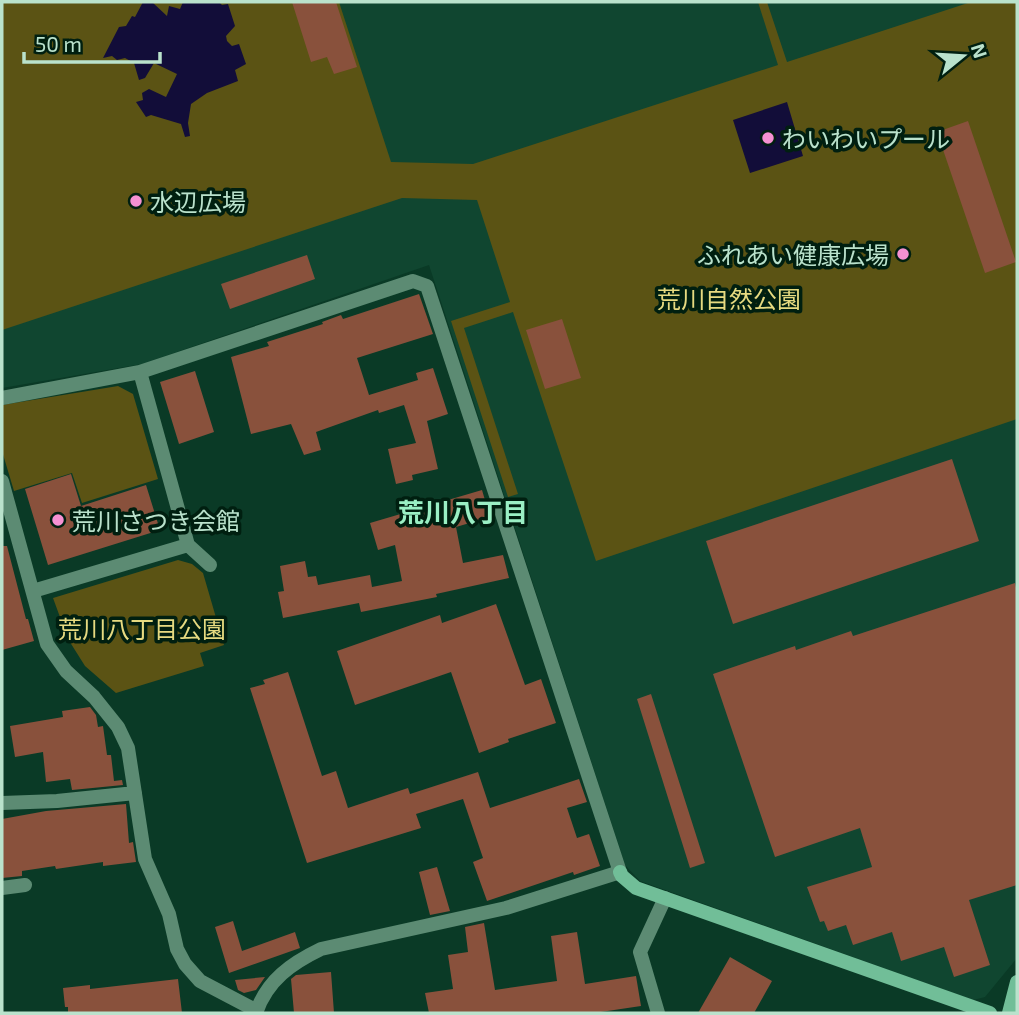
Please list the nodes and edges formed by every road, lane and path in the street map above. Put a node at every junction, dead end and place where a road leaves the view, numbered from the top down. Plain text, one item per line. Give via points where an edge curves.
1 (140, 373) junction
2 (2, 398) edge
3 (2, 481) edge
4 (188, 545) junction
5 (210, 565) dead end
6 (33, 591) junction
7 (135, 793) junction
8 (2, 803) edge
9 (620, 872) junction
10 (25, 885) dead end
11 (2, 888) edge
12 (665, 898) junction
13 (1017, 982) edge
14 (257, 1012) edge
15 (658, 1013) edge
16 (990, 1013) edge
17 (1009, 1013) edge

1 - 2 street
1 - 4 street
1 - 9 street via 413,281 427,286
3 - 6 street
4 - 5 street
4 - 6 street
6 - 7 street via 47,644 118,727 128,748
7 - 8 street
7 - 14 street via 145,859 185,964 200,981
9 - 12 street via 636,888
9 - 14 street via 506,908 321,949 282,972
10 - 11 street
12 - 15 street via 640,952
12 - 16 street
13 - 17 street

